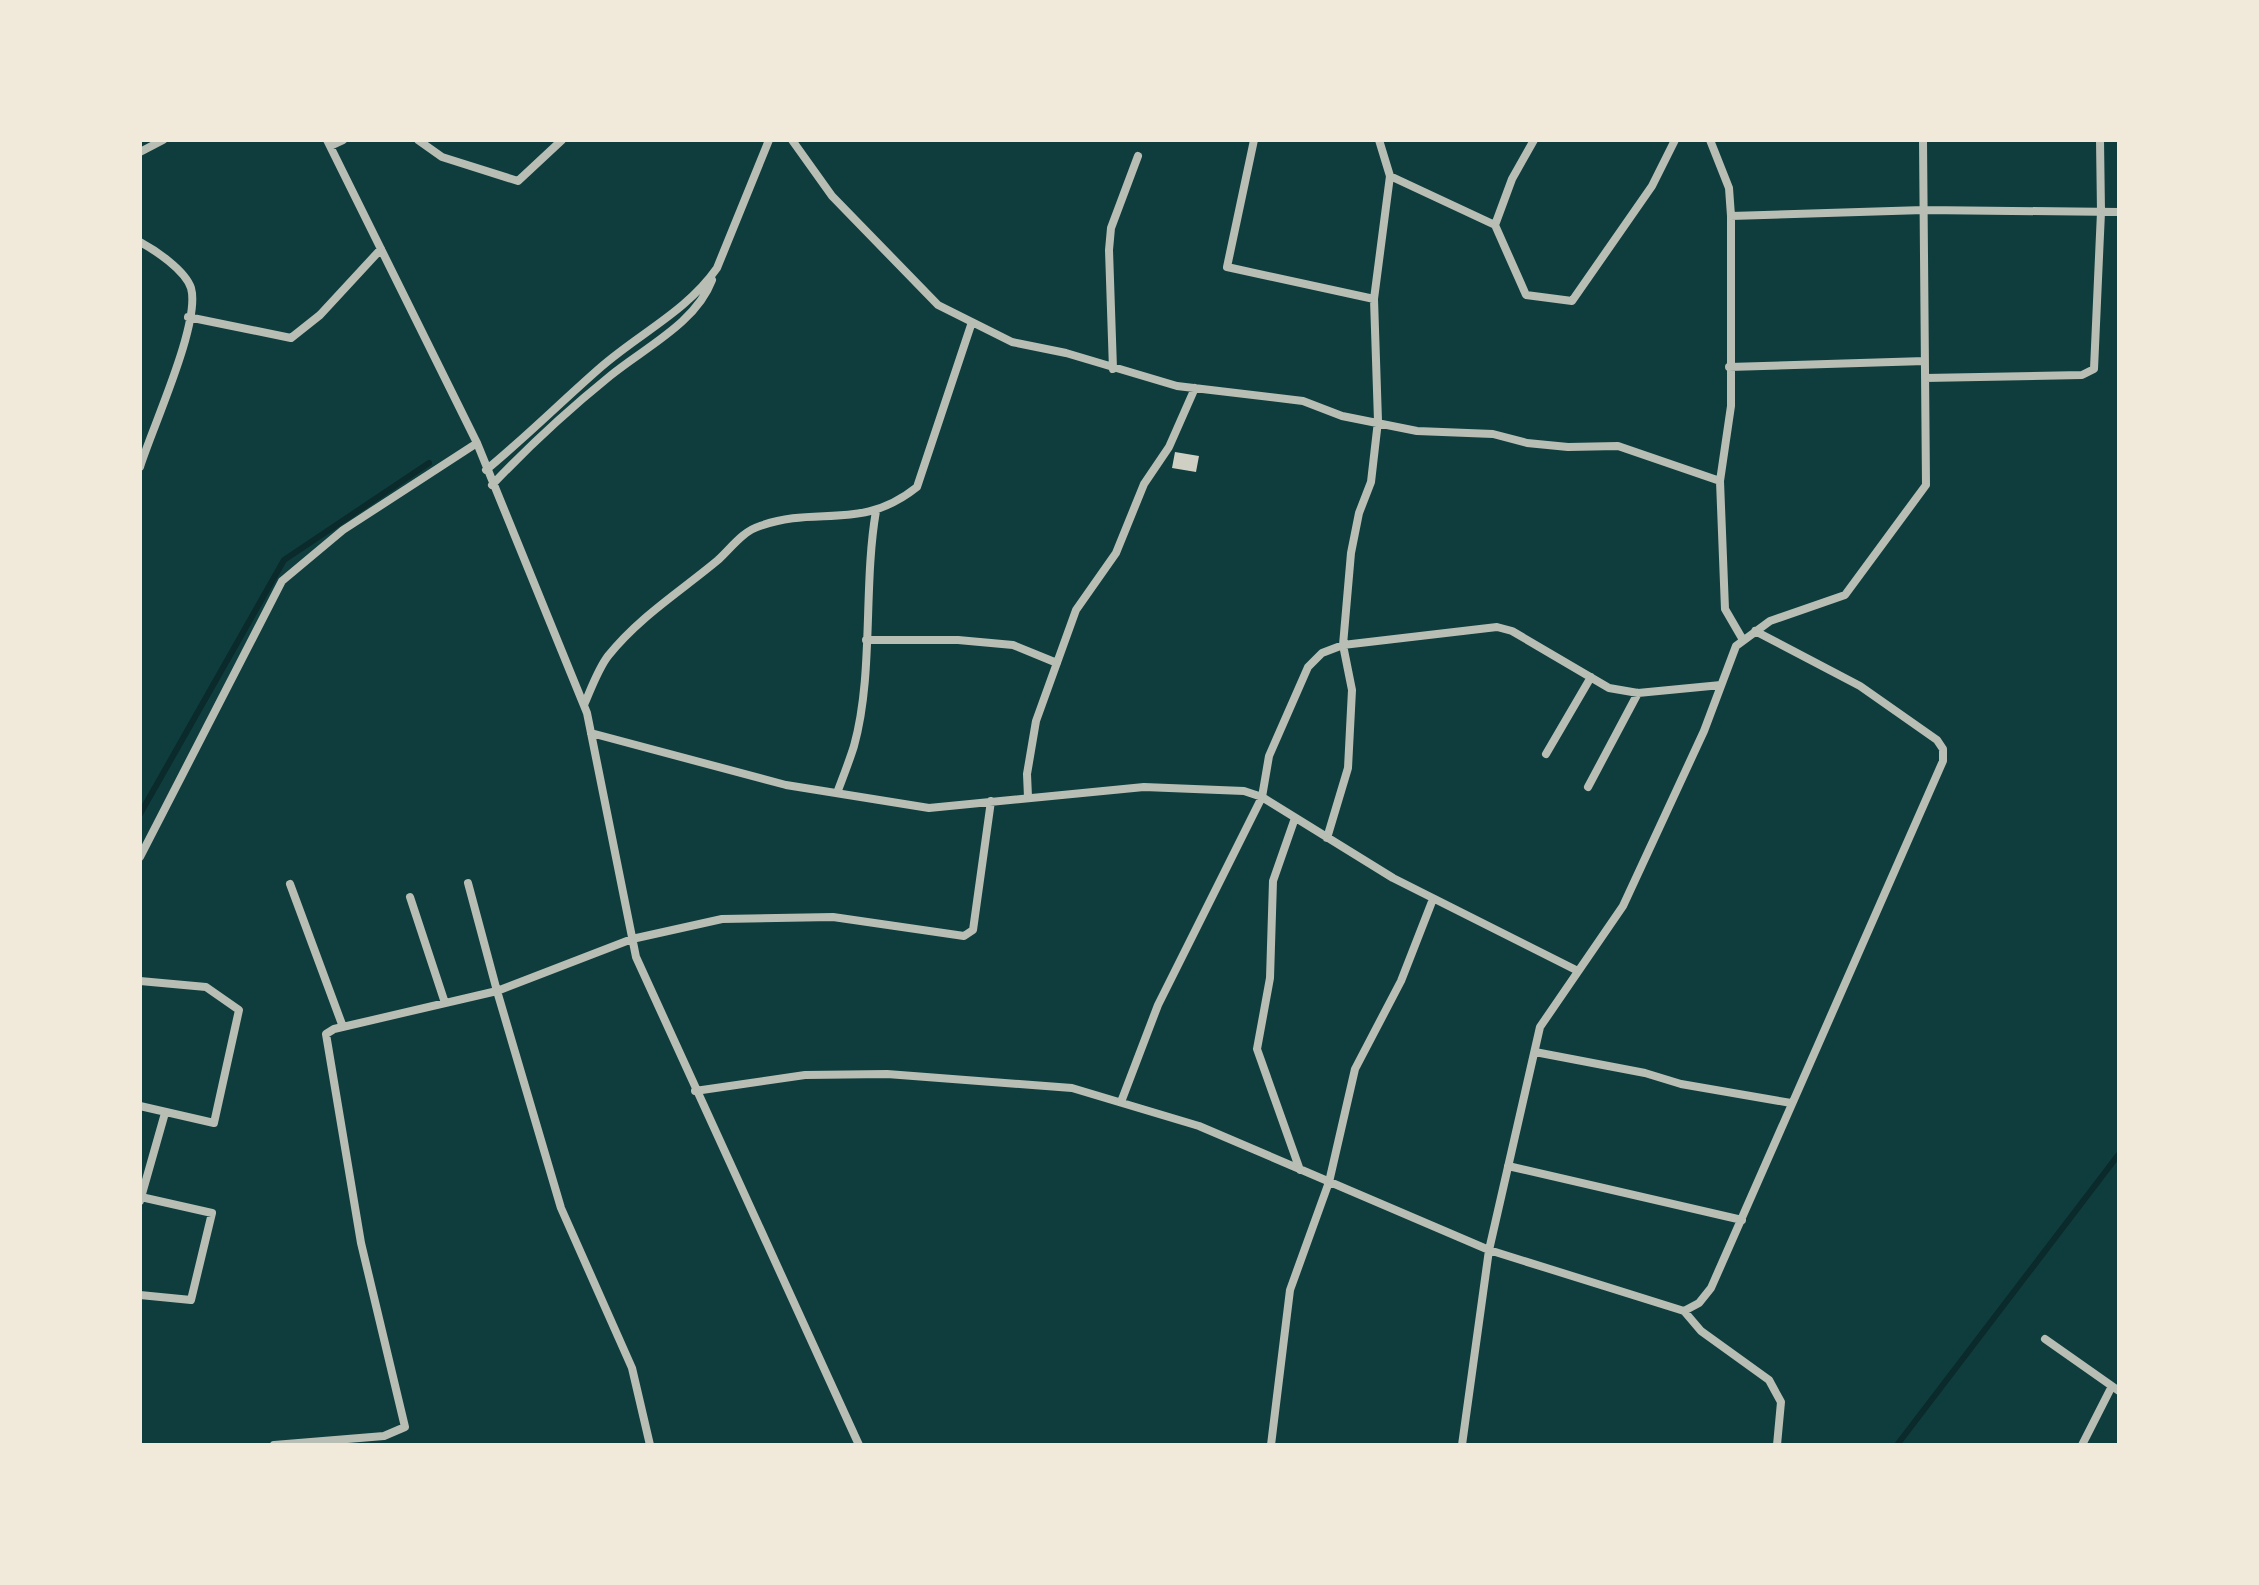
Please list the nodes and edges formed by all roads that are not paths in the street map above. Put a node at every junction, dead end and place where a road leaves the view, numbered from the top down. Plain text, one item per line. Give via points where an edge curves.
1 (163, 140) edge
2 (343, 140) edge
3 (418, 140) edge
4 (562, 140) edge
5 (769, 140) edge
6 (792, 140) edge
7 (1254, 140) edge
8 (1379, 140) edge
9 (1534, 140) edge
10 (1675, 140) edge
11 (1710, 140) edge
12 (1923, 140) edge
13 (2100, 140) edge
14 (328, 143) edge
15 (140, 152) edge
16 (1138, 156) dead end
17 (1390, 176) junction
18 (1924, 210) junction
19 (2101, 212) junction
20 (2119, 212) edge
21 (1731, 216) junction
22 (1495, 225) junction
23 (140, 242) edge
24 (381, 249) junction
25 (717, 268) junction
26 (1374, 299) junction
27 (188, 317) junction
28 (972, 322) junction
29 (1925, 361) junction
30 (1729, 367) junction
31 (1113, 369) junction
32 (1925, 378) junction
33 (1195, 388) junction
34 (1378, 421) junction
35 (477, 443) junction
36 (140, 467) edge
37 (486, 470) junction
38 (1720, 481) junction
39 (492, 485) junction
40 (876, 511) junction
41 (1755, 631) junction
42 (866, 640) junction
43 (1743, 640) junction
44 (1343, 645) junction
45 (1057, 663) junction
46 (1591, 677) junction
47 (1721, 685) junction
48 (1638, 693) junction
49 (584, 705) junction
50 (591, 733) junction
51 (1546, 754) dead end
52 (1588, 787) dead end
53 (837, 793) junction
54 (1028, 797) junction
55 (1262, 797) junction
56 (991, 801) junction
57 (1295, 818) junction
58 (1327, 838) junction
59 (143, 844) edge
60 (140, 857) edge
61 (468, 883) dead end
62 (290, 884) dead end
63 (410, 897) dead end
64 (1433, 899) junction
65 (632, 939) junction
66 (1578, 971) junction
67 (140, 981) edge
68 (497, 991) junction
69 (445, 1003) junction
70 (343, 1027) junction
71 (1535, 1052) junction
72 (695, 1091) junction
73 (1121, 1102) junction
74 (1791, 1103) junction
75 (140, 1106) edge
76 (165, 1113) junction
77 (1508, 1166) junction
78 (1300, 1170) junction
79 (1329, 1182) junction
80 (141, 1200) edge
81 (1742, 1220) junction
82 (1489, 1250) junction
83 (140, 1295) edge
84 (1684, 1311) junction
85 (2045, 1339) dead end
86 (2115, 1389) edge
87 (274, 1445) edge
88 (650, 1445) edge
89 (859, 1445) edge
90 (1271, 1445) edge
91 (1462, 1445) edge
92 (1777, 1445) edge
93 (2082, 1445) edge

1 - 15 street
2 - 14 street
3 - 4 street via 442,157 518,181
5 - 25 street
6 - 28 street via 832,196 894,262 938,305
7 - 26 street via 1227,267
8 - 17 street
9 - 22 street
10 - 22 street via 1652,186 1572,301 1526,295
11 - 21 street via 1725,174
12 - 18 street
13 - 19 street
14 - 24 street
16 - 31 street via 1111,228
17 - 22 street
17 - 26 street
18 - 19 street
18 - 21 street
18 - 29 street
19 - 20 street
19 - 32 street via 2094,369 2082,375
21 - 30 street
23 - 27 street via 186,279 191,293
24 - 27 street via 320,315 291,338
24 - 35 street
25 - 37 street via 683,306 602,366
25 - 39 street via 696,306 562,417
26 - 34 street
27 - 36 street via 186,339
28 - 31 street via 1012,342
28 - 40 street via 917,487
29 - 30 street
29 - 32 street
30 - 38 street via 1731,406
31 - 33 street
32 - 41 street via 1929,477 1921,496 1845,595
33 - 34 street via 1303,401 1342,416
33 - 45 street via 1169,447 1144,484 1116,553 1076,610
34 - 38 street via 1417,431 1493,434 1527,443 1618,446
34 - 44 street via 1371,482 1351,553
35 - 37 street
35 - 59 street via 343,530 282,581
37 - 39 street
38 - 43 street via 1725,609
39 - 49 street
40 - 42 street
40 - 49 street via 761,525 748,532 662,601 607,657
41 - 43 street
41 - 74 street via 1860,686 1943,749 1943,761
42 - 45 street via 1013,645
42 - 53 street via 854,743
43 - 47 street
44 - 46 street via 1497,627
44 - 55 street via 1322,653 1308,667 1269,756
44 - 58 street via 1352,690 1348,768
45 - 54 street via 1036,721
46 - 48 street via 1609,688
46 - 51 street
47 - 48 street
47 - 66 street via 1623,906
48 - 52 street
49 - 50 street
50 - 53 street via 786,785
50 - 65 street
53 - 56 street via 929,808
54 - 55 street via 1144,787 1244,791
54 - 56 street
55 - 57 street
55 - 73 street via 1158,1005
56 - 65 street via 973,930 968,934 818,917 722,919
57 - 58 street
57 - 78 street via 1273,881 1270,978 1257,1049
58 - 64 street
59 - 60 street
61 - 68 street
62 - 70 street
63 - 69 street
64 - 66 street
64 - 79 street via 1401,981 1355,1069
65 - 68 street
65 - 72 street
66 - 71 street via 1540,1027
67 - 76 street via 206,987 239,1010 214,1123
68 - 69 street
68 - 88 street via 561,1208 632,1368
69 - 70 street
70 - 87 street via 326,1034 326,1042 361,1243 405,1427 384,1436
71 - 74 street
71 - 77 street
72 - 73 street via 805,1075 887,1074 1072,1088
72 - 89 street
73 - 78 street via 1199,1126
74 - 81 street
75 - 76 street
76 - 80 street
77 - 81 street
77 - 82 street
78 - 79 street
79 - 82 street
79 - 90 street via 1290,1290
80 - 83 street via 212,1213 191,1300
81 - 84 street via 1711,1288
82 - 84 street
82 - 91 street
84 - 92 street via 1701,1331 1769,1380 1781,1402
85 - 86 street
86 - 93 street

